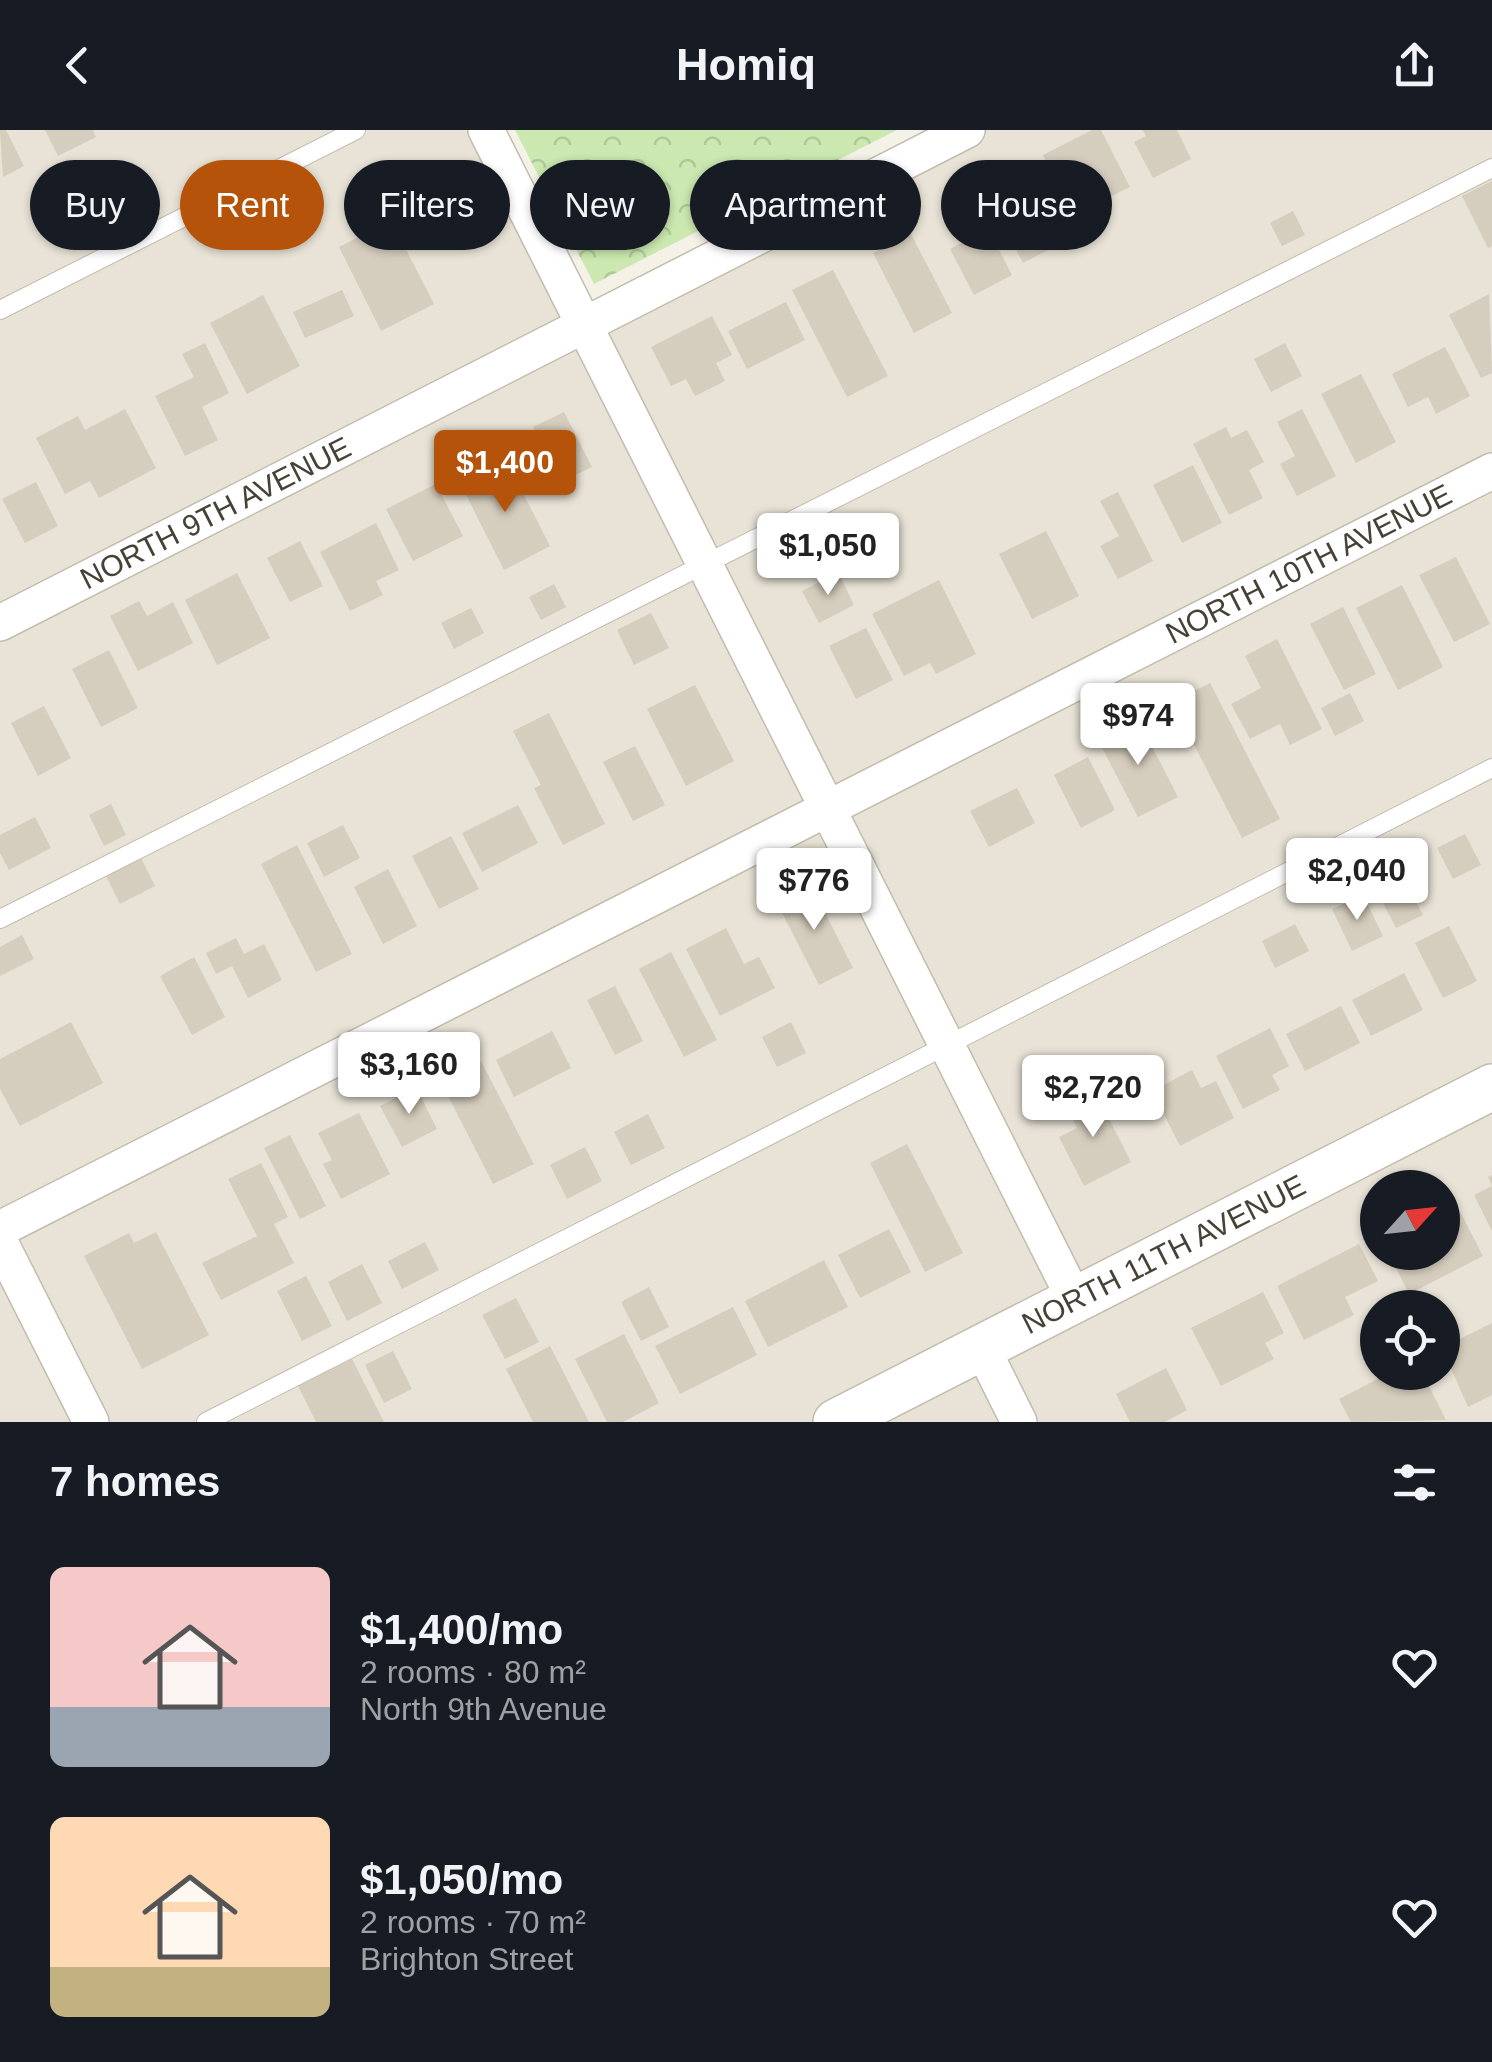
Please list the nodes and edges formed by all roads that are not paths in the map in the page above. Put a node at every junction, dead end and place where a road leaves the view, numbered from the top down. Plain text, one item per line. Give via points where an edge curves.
1 (356, 130) edge
2 (486, 130) edge
3 (967, 130) edge
4 (1492, 168) edge
5 (0, 310) edge
6 (584, 326) junction
7 (1492, 471) edge
8 (705, 564) junction
9 (0, 622) edge
10 (1492, 768) edge
11 (826, 806) junction
12 (0, 918) edge
13 (946, 1045) junction
14 (1492, 1087) edge
15 (0, 1230) edge
16 (0, 1242) edge
17 (1074, 1300) junction
18 (982, 1348) junction
19 (91, 1422) edge
20 (206, 1422) edge
21 (836, 1422) edge
22 (1019, 1422) edge

1 - 5 lane
2 - 6 street
3 - 6 street, NORTH 9TH AVENUE
4 - 8 lane
6 - 8 street
6 - 9 street, NORTH 9TH AVENUE
7 - 11 street, NORTH 10TH AVENUE
8 - 11 street
8 - 12 lane
10 - 13 lane
11 - 13 street
11 - 15 street, NORTH 10TH AVENUE
13 - 17 street
13 - 20 lane
14 - 17 street, NORTH 11TH AVENUE
16 - 19 street
17 - 18 street, NORTH 11TH AVENUE
18 - 21 street, NORTH 11TH AVENUE
18 - 22 street

